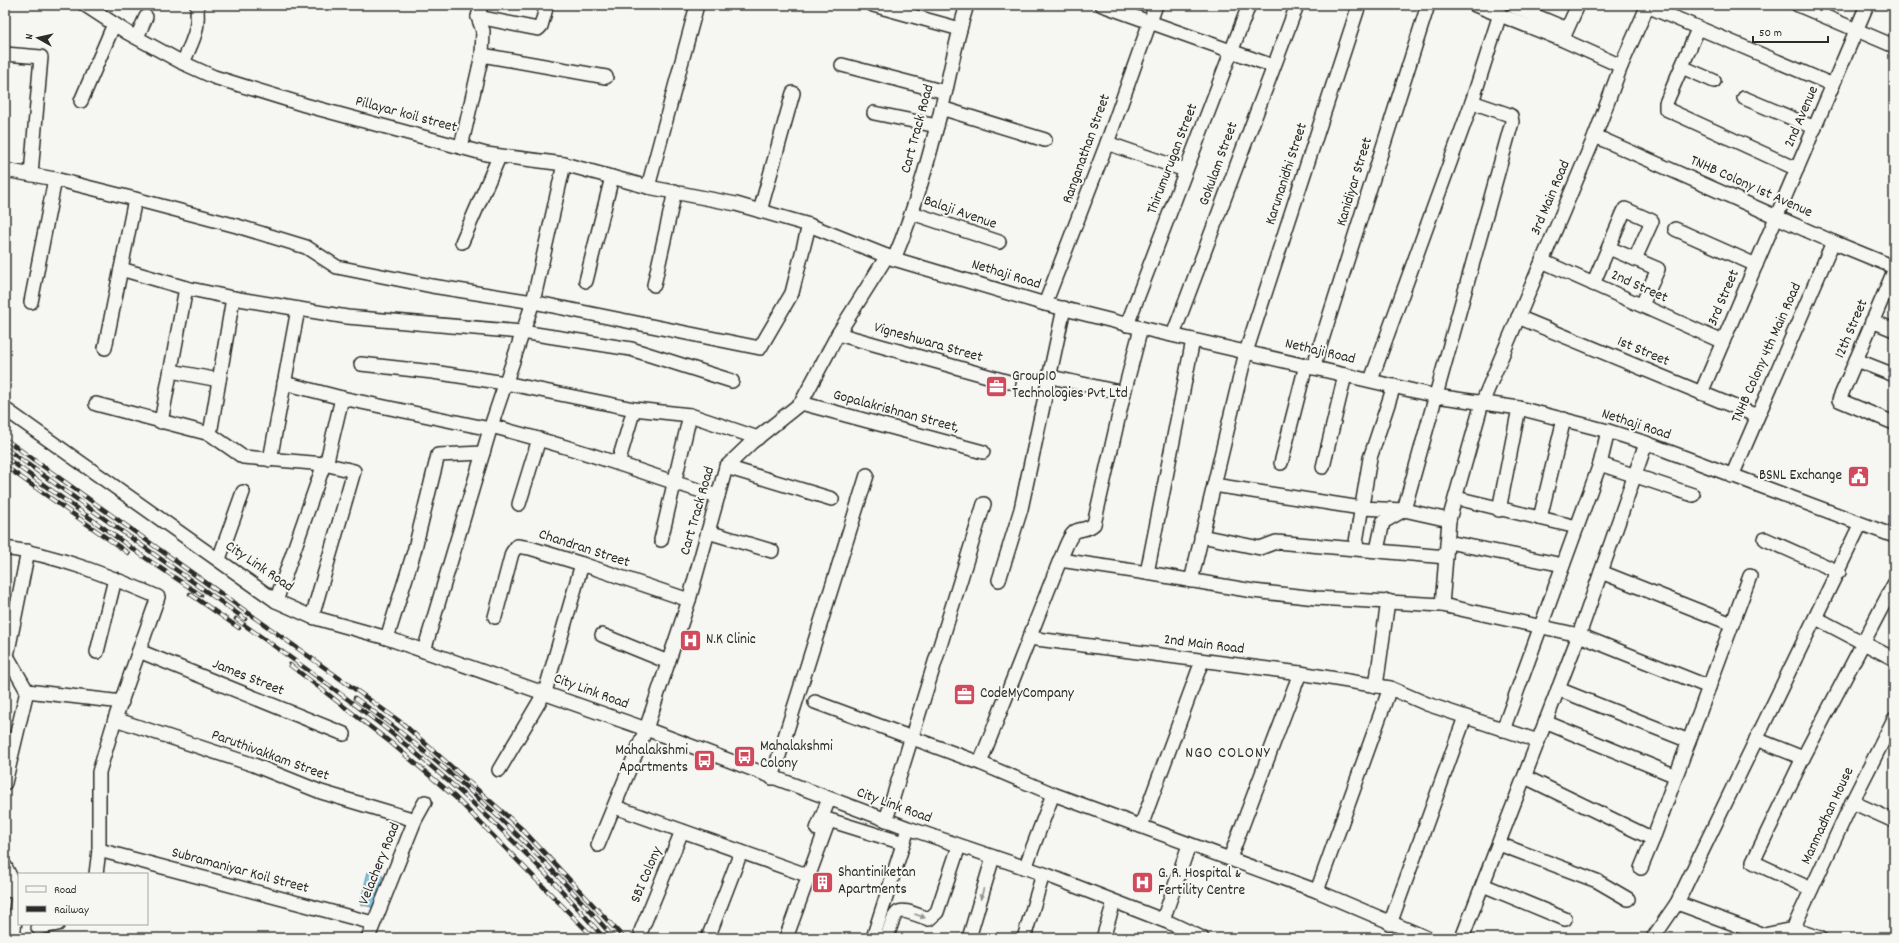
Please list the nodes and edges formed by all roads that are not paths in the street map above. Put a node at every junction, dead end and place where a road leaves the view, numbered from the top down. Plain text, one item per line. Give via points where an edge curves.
1 (85, 5) edge
2 (198, 5) edge
3 (547, 5) edge
4 (697, 5) edge
5 (873, 5) edge
6 (967, 5) edge
7 (1102, 5) edge
8 (1156, 5) edge
9 (1249, 5) edge
10 (1297, 5) edge
11 (1359, 5) edge
12 (1428, 5) edge
13 (1475, 5) edge
14 (1578, 5) edge
15 (1798, 5) edge
16 (1867, 5) edge
17 (1647, 6) edge
18 (479, 11) edge
19 (1510, 11) edge
20 (146, 17) dead end
21 (1150, 22) junction
22 (114, 24) junction
23 (960, 29) junction
24 (1698, 29) junction
25 (1856, 30) junction
26 (1565, 34) junction
27 (137, 37) junction
28 (1894, 46) edge
29 (1232, 52) junction
30 (5, 54) edge
31 (482, 55) junction
32 (183, 63) junction
33 (842, 65) dead end
34 (1273, 66) junction
35 (1621, 66) junction
36 (1682, 67) junction
37 (606, 77) dead end
38 (1714, 81) dead end
39 (1833, 85) junction
40 (945, 92) junction
41 (793, 93) dead end
42 (1744, 98) dead end
43 (81, 101) dead end
44 (1472, 102) junction
45 (941, 108) junction
46 (874, 113) dead end
47 (936, 126) junction
48 (1815, 128) junction
49 (1595, 136) junction
50 (1045, 140) dead end
51 (1107, 142) junction
52 (461, 147) junction
53 (499, 157) junction
54 (564, 164) junction
55 (1797, 169) junction
56 (5, 170) edge
57 (1185, 170) junction
58 (31, 174) junction
59 (612, 177) junction
60 (55, 179) junction
61 (648, 187) junction
62 (675, 191) junction
63 (135, 198) junction
64 (736, 204) joint
65 (760, 211) junction
66 (912, 213) junction
67 (1777, 216) junction
68 (808, 225) junction
69 (1675, 229) dead end
70 (462, 242) dead end
71 (999, 242) dead end
72 (1833, 242) junction
73 (1608, 248) junction
74 (891, 257) junction
75 (1635, 259) junction
76 (1542, 261) junction
77 (1756, 265) junction
78 (1894, 267) edge
79 (121, 269) junction
80 (1894, 271) edge
81 (586, 281) dead end
82 (1593, 284) junction
83 (654, 285) dead end
84 (186, 288) junction
85 (233, 298) junction
86 (31, 302) dead end
87 (533, 302) junction
88 (1045, 304) junction
89 (1642, 305) junction
90 (1064, 308) junction
91 (298, 309) junction
92 (1518, 317) junction
93 (1872, 321) junction
94 (1127, 325) junction
95 (1141, 328) junction
96 (1894, 330) edge
97 (522, 332) junction
98 (838, 334) junction
99 (1173, 335) junction
100 (1193, 340) junction
101 (1723, 342) junction
102 (105, 348) dead end
103 (1246, 352) junction
104 (1856, 360) junction
105 (361, 364) dead end
106 (1309, 367) junction
107 (171, 371) junction
108 (1345, 375) junction
109 (1894, 375) edge
110 (1051, 377) junction
111 (219, 380) junction
112 (1371, 380) junction
113 (732, 381) dead end
114 (284, 382) junction
115 (1010, 382) dead end
116 (505, 383) junction
117 (1394, 386) junction
118 (1701, 393) junction
119 (1124, 394) junction
120 (1436, 396) junction
121 (342, 398) junction
122 (801, 403) junction
123 (1482, 403) junction
124 (96, 404) dead end
125 (1519, 408) junction
126 (5, 409) edge
127 (634, 410) junction
128 (690, 415) junction
129 (1756, 416) junction
130 (1564, 419) junction
131 (161, 422) junction
132 (1894, 423) edge
133 (490, 428) junction
134 (1608, 431) junction
135 (210, 434) junction
136 (758, 438) junction
137 (539, 439) junction
138 (1646, 443) junction
139 (983, 452) dead end
140 (483, 453) junction
141 (270, 460) junction
142 (618, 463) junction
143 (1281, 463) dead end
144 (324, 464) junction
145 (1600, 464) junction
146 (726, 467) junction
147 (1323, 467) dead end
148 (867, 475) dead end
149 (1635, 475) junction
150 (1732, 476) junction
151 (674, 484) junction
152 (1214, 485) junction
153 (243, 492) dead end
154 (1693, 495) dead end
155 (718, 496) junction
156 (1456, 498) junction
157 (832, 499) dead end
158 (519, 504) dead end
159 (984, 504) dead end
160 (1360, 508) junction
161 (1404, 510) junction
162 (1499, 510) junction
163 (1540, 518) junction
164 (1450, 520) junction
165 (1860, 525) junction
166 (1577, 527) junction
167 (708, 532) junction
168 (1201, 536) junction
169 (1894, 536) edge
170 (1765, 539) dead end
171 (661, 540) dead end
172 (1448, 542) junction
173 (5, 548) edge
174 (1355, 548) junction
175 (1377, 550) junction
176 (28, 551) junction
177 (772, 551) dead end
178 (1446, 557) junction
179 (219, 559) junction
180 (1060, 560) junction
181 (582, 564) junction
182 (1563, 565) junction
183 (1601, 572) junction
184 (1839, 572) junction
185 (1147, 573) junction
186 (1750, 576) dead end
187 (115, 579) junction
188 (999, 580) dead end
189 (1191, 581) junction
190 (1894, 584) edge
191 (689, 600) junction
192 (276, 601) junction
193 (1388, 601) junction
194 (1442, 605) junction
195 (312, 617) junction
196 (495, 617) dead end
197 (1816, 618) junction
198 (1732, 624) junction
199 (1542, 627) junction
200 (602, 635) dead end
201 (1579, 635) junction
202 (387, 638) junction
203 (1029, 638) junction
204 (1864, 642) junction
205 (139, 651) junction
206 (424, 651) junction
207 (97, 652) dead end
208 (6, 656) edge
209 (1894, 659) edge
210 (1202, 661) junction
211 (668, 662) junction
212 (1300, 673) junction
213 (1376, 686) junction
214 (1709, 687) junction
215 (1390, 688) junction
216 (1558, 689) junction
217 (27, 691) junction
218 (545, 692) junction
219 (122, 702) junction
220 (815, 702) dead end
221 (1465, 717) junction
222 (115, 719) junction
223 (1894, 719) edge
224 (1545, 722) junction
225 (646, 729) junction
226 (1503, 730) junction
227 (344, 734) dead end
228 (911, 738) junction
229 (1756, 739) junction
230 (1538, 741) junction
231 (1689, 741) junction
232 (1803, 758) junction
233 (980, 763) junction
234 (499, 770) dead end
235 (1676, 776) junction
236 (1525, 777) junction
237 (772, 778) junction
238 (5, 783) edge
239 (1053, 794) junction
240 (829, 799) junction
241 (425, 802) dead end
242 (1852, 802) junction
243 (614, 807) junction
244 (415, 820) junction
245 (886, 820) junction
246 (1894, 821) edge
247 (1141, 826) junction
248 (908, 828) junction
249 (682, 831) junction
250 (1652, 839) junction
251 (903, 843) junction
252 (1499, 844) junction
253 (598, 845) dead end
254 (1189, 845) junction
255 (959, 846) junction
256 (99, 850) junction
257 (741, 852) junction
258 (993, 857) junction
259 (1230, 858) junction
260 (5, 866) edge
261 (1025, 868) junction
262 (1641, 868) dead end
263 (96, 873) edge
264 (801, 873) junction
265 (1043, 874) junction
266 (1483, 885) junction
267 (5, 889) edge
268 (1811, 889) junction
269 (18, 891) edge
270 (1317, 891) junction
271 (18, 893) edge
272 (18, 895) edge
273 (1628, 899) dead end
274 (1114, 902) junction
275 (1677, 902) junction
276 (10, 914) edge
277 (1566, 919) dead end
278 (1163, 920) junction
279 (373, 923) junction
280 (1390, 924) junction
281 (55, 925) edge
282 (1793, 929) junction
283 (39, 930) edge
284 (640, 931) dead end
285 (1180, 934) edge
286 (1763, 937) edge
287 (13, 938) edge
288 (368, 938) edge
289 (708, 938) edge
290 (778, 938) edge
291 (786, 938) edge
292 (873, 938) edge
293 (887, 938) edge
294 (970, 938) edge
295 (1024, 938) edge
296 (1103, 938) edge
297 (1202, 938) edge
298 (1427, 938) edge
299 (1462, 938) edge
300 (1652, 938) edge
301 (1820, 938) edge

1 - 22 street, Pillayar koil street
2 - 32 street via 194,34
3 - 18 street via 538,29
4 - 61 street
5 - 23 street
6 - 23 street, Cart Track Road
7 - 21 street
8 - 21 street, Ranganathan Street
9 - 29 street, Thirumurugan Street
10 - 34 street, Gokulam Street
11 - 103 street, Karunanidhi Street
12 - 106 street, Kanidiyar Street
13 - 19 street
14 - 26 street
15 - 25 street
16 - 25 street, 2nd Avenue
17 - 24 street
17 - 35 street, 3rd Main Road
18 - 31 street via 483,31
19 - 26 street
19 - 44 street
20 - 27 street
21 - 29 street
21 - 51 street, Ranganathan Street
22 - 27 street, Pillayar koil street
22 - 43 street
23 - 40 street, Cart Track Road
24 - 36 street
24 - 39 street
25 - 28 street
25 - 39 street, 2nd Avenue
26 - 35 street
27 - 32 street, Pillayar koil street
29 - 34 street
29 - 57 street, Thirumurugan Street
30 - 58 street via 41,57
31 - 37 street
31 - 52 street
32 - 52 street, Pillayar koil street via 214,76 305,105
33 - 40 street
34 - 99 street, Gokulam Street
35 - 49 street, 3rd Main Road
36 - 38 street
36 - 55 street via 1666,104 1667,110
39 - 48 street, 2nd Avenue
40 - 45 street, Cart Track Road
41 - 65 street
42 - 48 street
44 - 112 street
44 - 120 street via 1508,114 1512,122
45 - 47 street, Cart Track Road
45 - 50 street
46 - 47 street
47 - 66 street, Cart Track Road
48 - 55 street, 2nd Avenue
49 - 67 street, TNHB Colony 1st Avenue
49 - 76 street, 3rd Main Road
51 - 57 street
51 - 88 street, Ranganathan Street
52 - 53 street, Pillayar koil street
53 - 54 street, Pillayar koil street
53 - 70 street
54 - 59 street, Pillayar koil street
54 - 87 street
55 - 67 street, 2nd Avenue
56 - 58 street
57 - 94 street, Thirumurugan Street
58 - 60 street
59 - 61 street, Pillayar koil street
59 - 81 street
60 - 63 street
60 - 86 street
61 - 62 street, Pillayar koil street
62 - 64 street, Pillayar koil street
62 - 83 street
63 - 79 street
63 - 87 street via 306,247 337,267 432,286
64 - 65 street, Nethaji Road
65 - 68 street, Nethaji Road
66 - 71 street, Balaji Avenue
66 - 74 street, Cart Track Road
67 - 72 street, TNHB Colony 1st Avenue
67 - 77 street, 3rd Street
68 - 74 street, Nethaji Road
68 - 87 street via 792,292 760,348
69 - 77 street
72 - 78 street, TNHB Colony 1st Avenue
72 - 129 street, TNHB Colony 4th Main Road
73 - 75 street
73 - 75 street via 1625,209 1652,221
73 - 82 street
74 - 88 street, Nethaji Road
74 - 98 street, Cart Track Road
75 - 89 street via 1658,269
76 - 82 street, 2nd Street
76 - 92 street, 3rd Main Road
77 - 101 street, 3rd Street
79 - 84 street
79 - 102 street
80 - 93 street, 12th Street
82 - 89 street, 2nd Street
84 - 85 street
84 - 107 street
85 - 91 street
85 - 111 street
87 - 97 street
88 - 90 street, Nethaji Road
89 - 101 street, 2nd Street
90 - 94 street, Nethaji Road
90 - 110 street
91 - 97 street via 347,317
91 - 114 street
92 - 118 street, 1st Street
92 - 123 street, 3rd Main Road
93 - 96 street
93 - 104 street, 12th Street
94 - 95 street, Nethaji Road
95 - 99 street, Nethaji Road
95 - 119 street
97 - 113 street via 631,349
97 - 116 street
98 - 115 street, Vigneshwara Street
98 - 122 street, Cart Track Road
99 - 100 street, Nethaji Road
100 - 103 street, Nethaji Road
100 - 185 street
101 - 118 street, 3rd Street
103 - 106 street, Nethaji Road
103 - 152 street, Karunanidhi Street
104 - 109 street
104 - 132 street, 12th Street via 1838,400
105 - 116 street
106 - 108 street, Nethaji Road
106 - 143 street, Kanidiyar Street
107 - 111 street
107 - 131 street
108 - 112 street, Nethaji Road
108 - 147 street
110 - 119 street
110 - 188 street via 1021,509
111 - 135 street
112 - 117 street, Nethaji Road
114 - 121 street
114 - 141 street
116 - 127 street
116 - 133 street
117 - 120 street, Nethaji Road
117 - 160 street via 1370,458
118 - 129 street, 1st Street
119 - 180 street via 1094,524 1072,535
120 - 123 street, Nethaji Road
120 - 161 street
121 - 133 street
121 - 144 street via 327,462
122 - 136 street, Cart Track Road
122 - 139 street, Gopalakrishnan Street,
123 - 125 street, Nethaji Road
123 - 156 street, 3rd Main Road
124 - 131 street via 126,410
125 - 130 street, Nethaji Road
125 - 162 street
126 - 179 street, City Link Road
127 - 128 street
127 - 142 street
128 - 136 street
128 - 151 street
129 - 150 street, TNHB Colony 4th Main Road
130 - 134 street, Nethaji Road
130 - 163 street
131 - 135 street
133 - 137 street
133 - 140 street
134 - 138 street, Nethaji Road
134 - 145 street
135 - 141 street via 243,457
136 - 146 street, Cart Track Road
137 - 142 street
137 - 158 street
138 - 149 street
138 - 150 street, Nethaji Road
140 - 202 street via 438,455 414,552
140 - 206 street
141 - 144 street
142 - 151 street
144 - 192 street
144 - 195 street via 354,471
145 - 149 street
145 - 166 street
146 - 155 street, Cart Track Road
146 - 157 street
148 - 237 street
149 - 154 street
149 - 183 street
150 - 165 street, Nethaji Road
151 - 155 street
151 - 171 street
152 - 160 street
152 - 168 street, Karunanidhi Street
153 - 179 street
155 - 167 street, Cart Track Road
156 - 162 street
156 - 164 street, 3rd Main Road
159 - 228 street
160 - 161 street
160 - 174 street
161 - 164 street
161 - 175 street via 1384,522
162 - 163 street
163 - 166 street
164 - 172 street, 3rd Main Road
165 - 169 street, Nethaji Road
165 - 184 street
166 - 182 street
167 - 177 street
167 - 191 street, Cart Track Road
168 - 174 street via 1260,548 1276,542
168 - 189 street, Karunanidhi Street
170 - 184 street
172 - 178 street, 3rd Main Road
172 - 182 street
173 - 176 street
174 - 175 street
175 - 178 street
176 - 187 street
176 - 208 street
178 - 194 street, 3rd Main Road
179 - 192 street, City Link Road
180 - 185 street
180 - 203 street
181 - 191 street, Chandran Street
181 - 196 street, Chandran Street via 517,546 512,553
181 - 218 street
182 - 199 street
183 - 198 street
183 - 201 street
184 - 197 street
185 - 189 street
186 - 198 street
187 - 205 street via 158,597
187 - 207 street
189 - 193 street via 1316,598
190 - 204 street
191 - 211 street, Cart Track Road
192 - 195 street, City Link Road
193 - 194 street
193 - 213 street
194 - 199 street
195 - 202 street, City Link Road
197 - 204 street
197 - 229 street
198 - 214 street
199 - 201 street
199 - 226 street
200 - 211 street
201 - 214 street
201 - 216 street
202 - 206 street, City Link Road
203 - 210 street, 2nd Main Road
203 - 233 street
204 - 209 street
204 - 232 street
205 - 219 street
205 - 227 street, James Street
206 - 218 street, City Link Road
208 - 217 street
210 - 212 street, 2nd Main Road
210 - 247 street
211 - 225 street, Cart Track Road
212 - 213 street, 2nd Main Road
212 - 259 street
213 - 215 street, 2nd Main Road
214 - 231 street
215 - 221 street, 2nd Main Road
215 - 270 street
216 - 224 street
216 - 231 street
217 - 219 street
217 - 238 street
218 - 225 street, City Link Road
218 - 234 street
219 - 222 street
220 - 228 street
221 - 226 street, 2nd Main Road
221 - 280 street
222 - 244 street, Paruthivakkam Street via 254,764 321,792
222 - 256 street via 99,772
223 - 242 street, Manmadhan House
224 - 230 street
224 - 235 street
225 - 237 street, City Link Road
225 - 243 street
226 - 230 street, 2nd Main Road
228 - 233 street
228 - 245 street
229 - 232 street
229 - 275 street
230 - 236 street
231 - 235 street
232 - 268 street via 1753,862
233 - 239 street
235 - 250 street
236 - 250 street
236 - 252 street
237 - 240 street, City Link Road
239 - 247 street
239 - 261 street
240 - 245 street, City Link Road
240 - 264 street
241 - 244 street, Velachery Road
242 - 246 street
242 - 268 street, Manmadhan House
243 - 249 street
243 - 253 street
244 - 279 street, Velachery Road
245 - 248 street, City Link Road
247 - 254 street
248 - 251 street
248 - 255 street, City Link Road
249 - 257 street
249 - 284 street, SBI Colony
250 - 262 street
251 - 291 street via 829,820
251 - 292 street
252 - 266 street
252 - 273 street via 1597,881
254 - 259 street
254 - 278 street
255 - 258 street, City Link Road
293 -> 255 street via 893,916 897,912 903,910 929,919 937,912
256 - 263 street
256 - 279 street, Subramaniyar Koil Street
257 - 264 street
257 - 289 street
258 - 261 street, City Link Road
258 -> 294 street
259 - 270 street
260 - 269 street
261 - 265 street, City Link Road
264 - 290 street
265 - 274 street, City Link Road
265 - 295 street
266 - 277 street
266 - 299 street
267 - 271 street
268 - 282 street, Manmadhan House
270 - 280 street
272 - 276 street
274 - 278 street, City Link Road
274 - 296 street
275 - 286 street
275 - 300 street
276 - 287 street
278 - 285 street, City Link Road
279 - 288 street, Velachery Road
280 - 298 street
281 - 283 street
282 - 286 street
282 - 301 street
285 - 297 street, City Link Road

